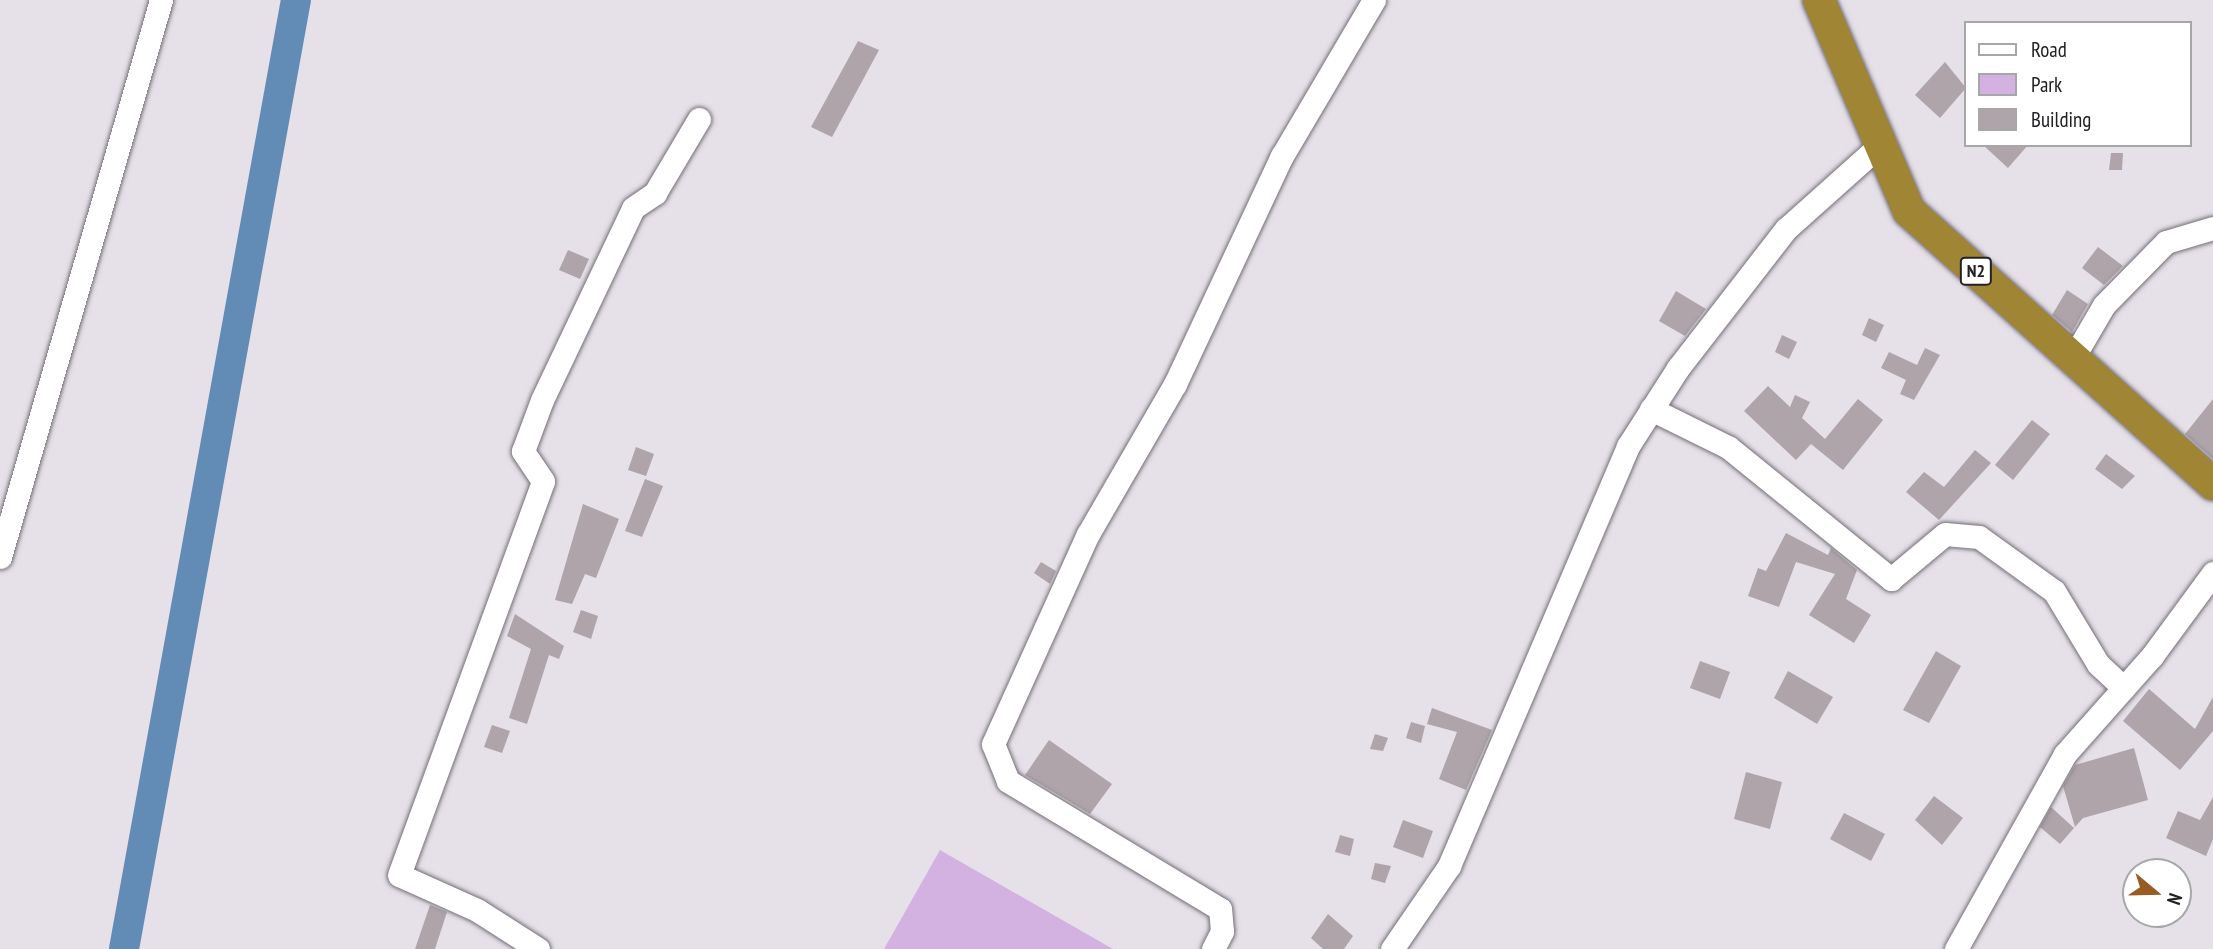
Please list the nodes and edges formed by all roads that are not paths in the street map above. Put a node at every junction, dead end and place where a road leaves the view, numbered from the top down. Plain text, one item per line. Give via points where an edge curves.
1 (161, 0) edge
2 (1374, 0) edge
3 (1819, 0) edge
4 (698, 119) dead end
5 (1880, 145) junction
6 (2213, 228) edge
7 (2073, 358) junction
8 (1651, 409) junction
9 (2213, 484) edge
10 (0, 557) edge
11 (2213, 573) edge
12 (2124, 688) junction
13 (538, 949) edge
14 (1213, 949) edge
15 (1392, 949) edge
16 (1956, 949) edge

1 - 10 street
2 - 14 street via 1282,156 1175,384 1087,534 993,744 1009,781 1220,909 1222,931
3 - 5 highway, N2
4 - 13 street via 655,193 633,208 542,400 523,451 543,481 399,875 477,910
5 - 7 highway, N2 via 1909,211
5 - 8 street via 1786,229
6 - 7 street via 2166,242 2104,305
7 - 9 highway, N2
8 - 12 street via 1728,447 1891,579 1945,534 1979,537 2054,590 2098,664
8 - 15 street via 1628,446 1559,599 1449,866
11 - 12 street
12 - 16 street via 2065,754

